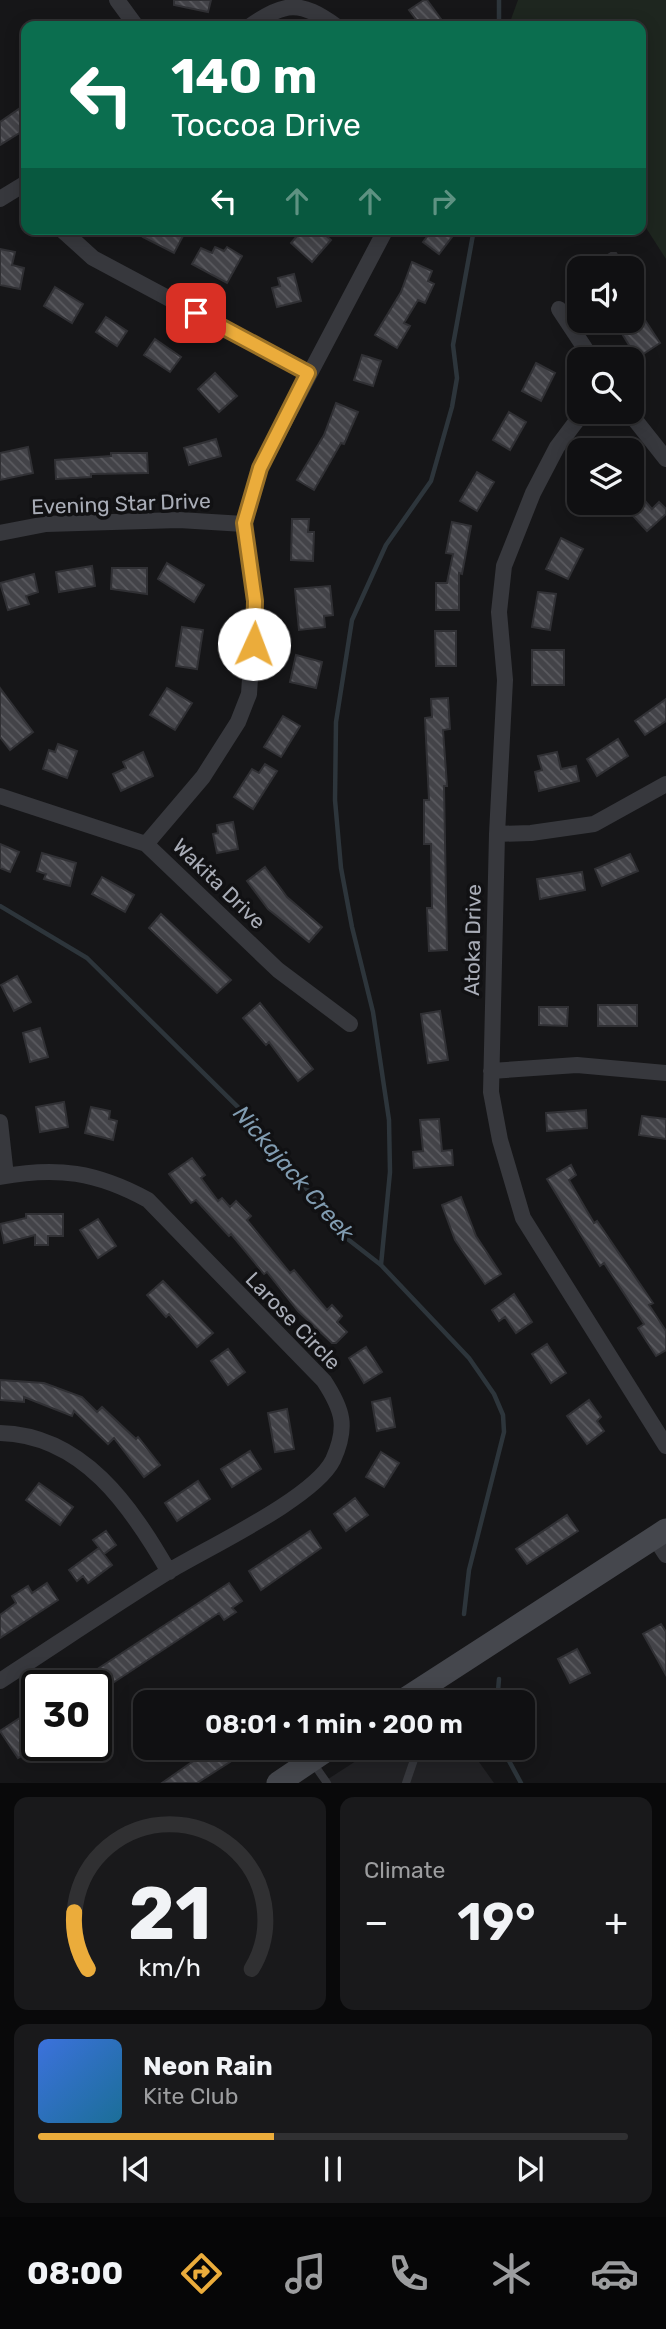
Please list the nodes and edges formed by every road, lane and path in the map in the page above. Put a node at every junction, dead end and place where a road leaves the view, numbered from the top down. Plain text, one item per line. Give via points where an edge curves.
1 (117, 0) edge
2 (132, 21) edge
3 (257, 21) edge
4 (327, 21) edge
5 (21, 191) edge
6 (0, 199) edge
7 (68, 235) edge
8 (383, 235) edge
9 (559, 309) dead end
10 (584, 347) edge
11 (308, 373) junction
12 (574, 424) edge
13 (638, 424) edge
14 (666, 459) edge
15 (244, 523) junction
16 (0, 533) edge
17 (666, 784) edge
18 (0, 796) edge
19 (496, 834) junction
20 (146, 844) junction
21 (350, 1024) dead end
22 (491, 1071) junction
23 (666, 1073) edge
24 (0, 1122) edge
25 (3, 1176) edge
26 (0, 1433) edge
27 (666, 1446) edge
28 (662, 1541) edge
29 (169, 1572) junction
30 (0, 1681) edge
31 (420, 1690) edge
32 (312, 1760) edge
33 (322, 1760) edge
34 (414, 1760) edge
35 (278, 1783) edge
36 (327, 1783) edge
37 (406, 1783) edge

1 - 2 street
3 - 4 street via 277,7 303,7
5 - 6 street
7 - 11 street via 93,258
8 - 11 street
9 - 10 street
11 - 15 street via 260,468
12 - 19 street, Atoka Drive via 533,493 504,566 499,612 505,680
13 - 14 street
15 - 16 street, Evening Star Drive via 46,524
15 - 20 street via 255,601 249,694 238,722 203,777
17 - 19 street via 594,824
18 - 20 street, Wakita Drive
19 - 22 street, Atoka Drive
20 - 21 street, Wakita Drive via 278,970
22 - 23 street via 577,1065
22 - 27 street, Atoka Drive via 500,1140 523,1218
24 - 25 street
25 - 29 street, Larose Circle via 75,1172 115,1182 148,1200 324,1381 339,1404 343,1429 332,1462 307,1490
26 - 29 street via 41,1438 104,1478
28 - 31 main road
29 - 30 street, Larose Circle
32 - 35 main road
33 - 36 lane
34 - 37 lane

